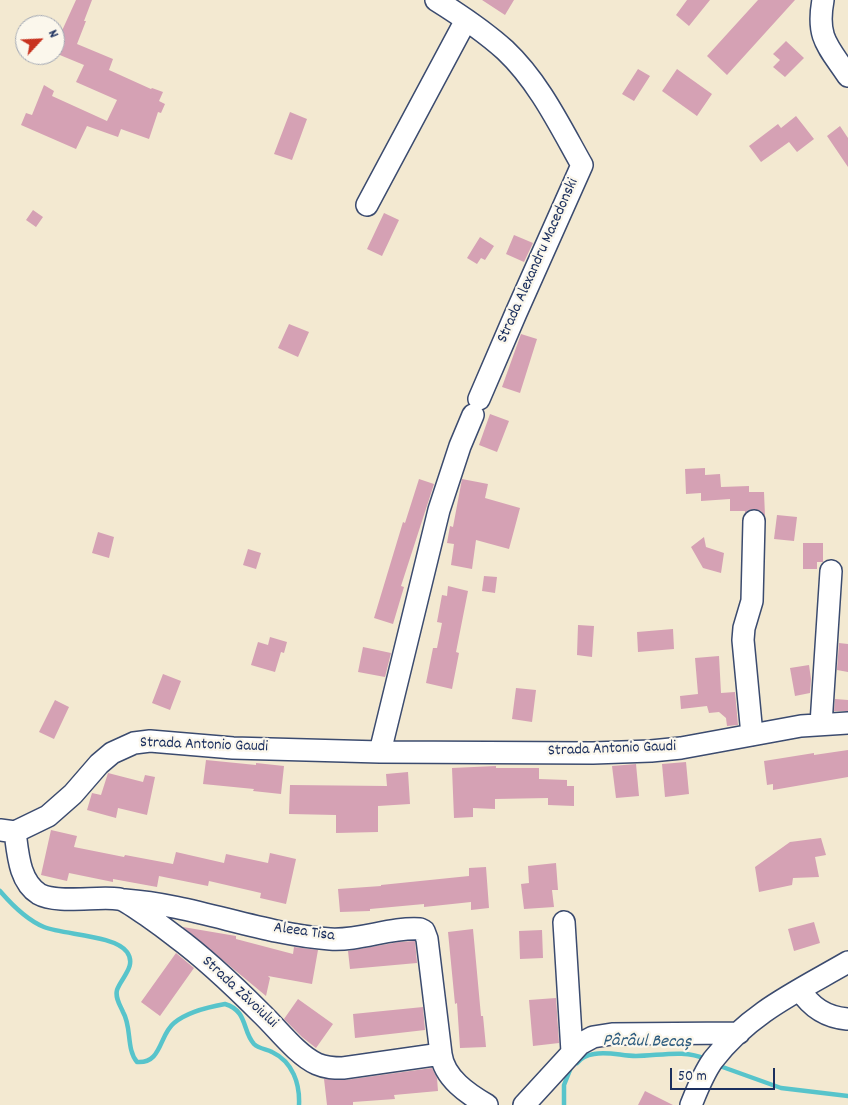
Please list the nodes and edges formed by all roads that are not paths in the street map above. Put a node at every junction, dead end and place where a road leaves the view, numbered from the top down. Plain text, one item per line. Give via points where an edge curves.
1 (436, 0) edge
2 (823, 0) edge
3 (466, 20) junction
4 (848, 76) edge
5 (367, 205) dead end
6 (754, 521) dead end
7 (831, 571) dead end
8 (848, 723) edge
9 (821, 724) junction
10 (752, 735) junction
11 (380, 752) junction
12 (7, 831) edge
13 (121, 899) junction
14 (564, 922) dead end
15 (848, 962) edge
16 (800, 990) junction
17 (846, 1019) dead end
18 (739, 1033) junction
19 (572, 1052) junction
20 (441, 1054) junction
21 (487, 1105) edge
22 (524, 1105) edge
23 (691, 1105) edge

1 - 3 street, Strada Alexandru Macedonski
2 - 4 street via 822,35
3 - 5 street
3 - 11 street, Strada Alexandru Macedonski via 506,51 528,78 545,100 582,165 460,446 439,510
6 - 10 street via 752,601 743,640
7 - 9 street
8 - 9 street, Strada Antonio Gaudi
9 - 10 street, Strada Antonio Gaudi
10 - 11 street, Strada Antonio Gaudi via 652,751
11 - 12 street, Strada Antonio Gaudi via 134,743 105,758 48,816
12 - 13 street via 22,872 40,895
13 - 20 street, Strada Zăvoiului via 197,954 317,1064 343,1068
13 - 20 street, Aleea Tisa via 331,939 420,929 428,939
14 - 19 street
15 - 16 street
16 - 17 street via 820,1012
16 - 18 street via 757,1015
18 - 19 street via 598,1036 584,1040
18 - 23 street via 706,1072
19 - 22 street
20 - 21 street via 442,1064 450,1076

